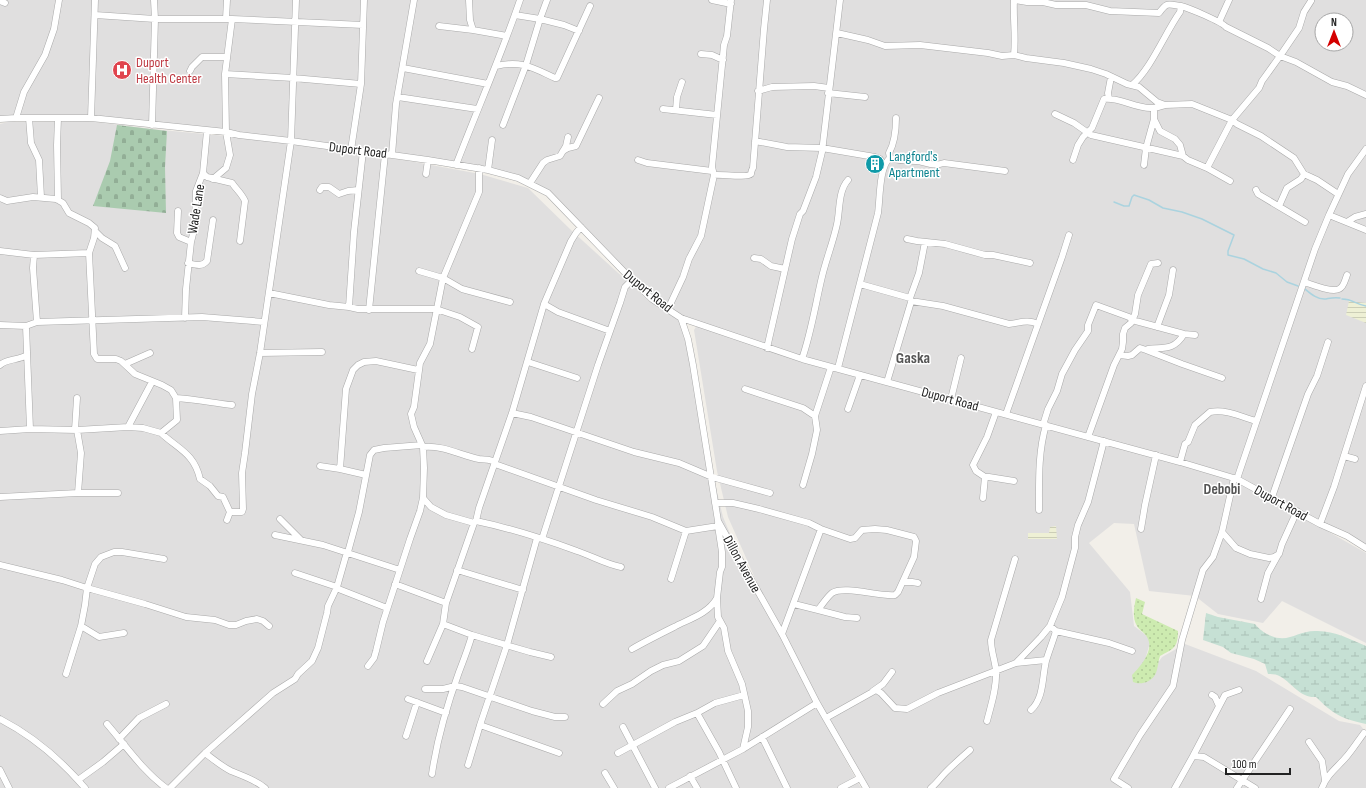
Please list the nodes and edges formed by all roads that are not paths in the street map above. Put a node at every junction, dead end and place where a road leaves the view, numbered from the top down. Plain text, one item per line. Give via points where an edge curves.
1 (59, 0) edge
2 (95, 0) edge
3 (154, 0) edge
4 (227, 0) edge
5 (296, 0) edge
6 (364, 0) edge
7 (414, 0) edge
8 (469, 0) edge
9 (520, 0) edge
10 (547, 0) edge
11 (712, 0) edge
12 (767, 0) edge
13 (840, 0) edge
14 (1008, 0) edge
15 (1014, 0) edge
16 (1229, 0) edge
17 (1311, 1) dead end
18 (731, 2) edge
19 (590, 6) dead end
20 (1181, 6) junction
21 (95, 15) junction
22 (515, 15) junction
23 (155, 18) junction
24 (229, 19) junction
25 (540, 19) junction
26 (295, 22) junction
27 (1219, 22) junction
28 (363, 25) junction
29 (439, 26) dead end
30 (473, 30) junction
31 (579, 31) junction
32 (837, 33) junction
33 (507, 36) junction
34 (701, 54) dead end
35 (1014, 55) junction
36 (1280, 56) junction
37 (227, 57) junction
38 (723, 60) junction
39 (526, 65) junction
40 (496, 66) junction
41 (403, 68) junction
42 (190, 71) dead end
43 (225, 74) junction
44 (1111, 77) junction
45 (293, 78) junction
46 (682, 82) dead end
47 (361, 84) junction
48 (488, 84) junction
49 (1132, 85) junction
50 (828, 90) junction
51 (758, 92) junction
52 (1366, 95) edge
53 (398, 97) junction
54 (866, 97) dead end
55 (599, 98) dead end
56 (1109, 99) junction
57 (1165, 105) junction
58 (1154, 108) junction
59 (477, 109) junction
60 (663, 109) dead end
61 (676, 110) junction
62 (1055, 114) dead end
63 (717, 115) junction
64 (16, 118) junction
65 (29, 118) junction
66 (58, 118) junction
67 (91, 118) junction
68 (896, 118) dead end
69 (0, 119) edge
70 (1154, 119) junction
71 (1232, 120) junction
72 (152, 125) junction
73 (503, 125) dead end
74 (207, 131) junction
75 (226, 132) junction
76 (1087, 133) junction
77 (568, 137) dead end
78 (492, 140) dead end
79 (291, 141) junction
80 (755, 141) junction
81 (822, 148) junction
82 (1146, 148) junction
83 (1366, 149) edge
84 (350, 150) junction
85 (363, 151) junction
86 (563, 151) junction
87 (385, 154) junction
88 (392, 155) junction
89 (1183, 156) junction
90 (890, 158) junction
91 (428, 160) junction
92 (638, 160) dead end
93 (1073, 160) dead end
94 (456, 165) junction
95 (1144, 165) dead end
96 (884, 166) junction
97 (479, 168) junction
98 (1207, 168) junction
99 (488, 170) junction
100 (1005, 171) dead end
101 (203, 173) junction
102 (713, 173) junction
103 (426, 174) dead end
104 (1304, 174) junction
105 (213, 179) junction
106 (848, 180) dead end
107 (1230, 181) dead end
108 (530, 183) junction
109 (320, 190) dead end
110 (358, 190) junction
111 (1256, 190) dead end
112 (1338, 194) junction
113 (41, 197) junction
114 (0, 198) edge
115 (58, 200) junction
116 (1278, 206) junction
117 (178, 212) dead end
118 (1366, 214) edge
119 (1329, 215) junction
120 (213, 220) dead end
121 (1304, 222) dead end
122 (1347, 222) junction
123 (582, 227) junction
124 (95, 230) junction
125 (1366, 230) edge
126 (1069, 235) dead end
127 (907, 239) dead end
128 (240, 241) dead end
129 (191, 242) junction
130 (925, 242) junction
131 (0, 251) edge
132 (89, 253) junction
133 (34, 255) junction
134 (754, 258) dead end
135 (188, 263) junction
136 (1030, 263) dead end
137 (1158, 263) dead end
138 (125, 268) dead end
139 (786, 269) junction
140 (1173, 270) dead end
141 (419, 271) dead end
142 (1347, 275) dead end
143 (443, 278) junction
144 (632, 280) junction
145 (1304, 282) junction
146 (860, 284) junction
147 (269, 293) junction
148 (910, 299) junction
149 (510, 302) dead end
150 (544, 304) junction
151 (349, 307) junction
152 (436, 309) junction
153 (668, 309) junction
154 (369, 310) junction
155 (185, 318) junction
156 (681, 318) junction
157 (91, 320) junction
158 (1132, 320) junction
159 (38, 322) junction
160 (264, 322) junction
161 (1038, 324) junction
162 (0, 326) edge
163 (26, 326) junction
164 (1157, 327) junction
165 (610, 331) junction
166 (1184, 334) junction
167 (1195, 335) dead end
168 (1328, 342) dead end
169 (472, 348) dead end
170 (767, 348) junction
171 (1164, 349) junction
172 (1146, 350) junction
173 (322, 352) dead end
174 (150, 353) dead end
175 (260, 353) junction
176 (28, 355) junction
177 (1120, 355) junction
178 (802, 358) junction
179 (961, 358) dead end
180 (1166, 358) junction
181 (528, 362) junction
182 (124, 364) junction
183 (0, 365) edge
184 (831, 367) junction
185 (838, 368) junction
186 (418, 370) junction
187 (860, 375) junction
188 (577, 378) dead end
189 (1222, 378) dead end
190 (152, 382) junction
191 (887, 382) junction
192 (1366, 386) edge
193 (745, 389) dead end
194 (77, 398) dead end
195 (176, 398) junction
196 (951, 399) junction
197 (232, 405) dead end
198 (848, 408) dead end
199 (996, 412) junction
200 (512, 413) junction
201 (1006, 414) junction
202 (815, 416) junction
203 (1256, 421) junction
204 (1044, 425) junction
205 (128, 427) junction
206 (30, 429) junction
207 (76, 430) junction
208 (0, 431) edge
209 (161, 433) junction
210 (576, 433) junction
211 (1088, 437) junction
212 (1104, 441) junction
213 (422, 446) junction
214 (1156, 455) junction
215 (1344, 456) junction
216 (1355, 459) dead end
217 (1180, 462) junction
218 (495, 463) junction
219 (320, 466) dead end
220 (340, 469) junction
221 (366, 475) junction
222 (712, 477) junction
223 (985, 477) junction
224 (1235, 478) junction
225 (1014, 481) dead end
226 (803, 485) dead end
227 (558, 486) junction
228 (78, 493) junction
229 (118, 493) dead end
230 (770, 493) dead end
231 (0, 497) edge
232 (1272, 497) junction
233 (423, 498) junction
234 (983, 498) dead end
235 (715, 503) junction
236 (1039, 510) dead end
237 (1297, 511) junction
238 (230, 512) junction
239 (280, 519) dead end
240 (227, 520) dead end
241 (475, 522) junction
242 (718, 524) junction
243 (1320, 524) junction
244 (821, 529) junction
245 (1141, 529) dead end
246 (686, 531) junction
247 (1222, 532) junction
248 (275, 535) dead end
249 (540, 539) junction
250 (302, 541) junction
251 (1366, 548) edge
252 (347, 552) junction
253 (1279, 554) junction
254 (1015, 558) dead end
255 (164, 559) dead end
256 (0, 564) edge
257 (621, 567) dead end
258 (400, 570) junction
259 (457, 570) junction
260 (295, 572) dead end
261 (671, 579) dead end
262 (902, 582) junction
263 (918, 583) dead end
264 (395, 584) junction
265 (87, 588) junction
266 (337, 588) junction
267 (523, 590) junction
268 (717, 598) junction
269 (1261, 599) dead end
270 (446, 603) junction
271 (794, 604) junction
272 (387, 608) junction
273 (818, 610) junction
274 (857, 618) dead end
275 (720, 621) junction
276 (443, 624) junction
277 (81, 626) junction
278 (269, 626) dead end
279 (1050, 626) junction
280 (1056, 631) junction
281 (124, 633) dead end
282 (472, 634) junction
283 (782, 634) junction
284 (507, 644) junction
285 (632, 649) dead end
286 (1132, 651) dead end
287 (551, 657) dead end
288 (1046, 660) junction
289 (427, 661) dead end
290 (1016, 663) junction
291 (368, 666) dead end
292 (996, 670) junction
293 (892, 672) dead end
294 (66, 674) dead end
295 (455, 686) junction
296 (425, 689) dead end
297 (1239, 690) dead end
298 (873, 691) junction
299 (744, 695) junction
300 (1212, 695) dead end
301 (490, 696) junction
302 (408, 699) dead end
303 (417, 702) junction
304 (818, 703) junction
305 (166, 704) dead end
306 (603, 704) dead end
307 (1219, 706) junction
308 (1290, 708) dead end
309 (1031, 710) dead end
310 (446, 713) junction
311 (697, 713) junction
312 (565, 717) dead end
313 (826, 718) junction
314 (0, 719) edge
315 (987, 721) dead end
316 (107, 724) dead end
317 (480, 725) junction
318 (623, 727) dead end
319 (1364, 733) dead end
320 (406, 736) dead end
321 (762, 737) junction
322 (119, 739) junction
323 (1309, 742) dead end
324 (124, 744) junction
325 (632, 746) junction
326 (743, 749) junction
327 (970, 750) dead end
328 (205, 753) junction
329 (559, 753) dead end
330 (618, 753) dead end
331 (1193, 756) junction
332 (723, 760) junction
333 (468, 765) dead end
334 (0, 770) edge
335 (605, 773) dead end
336 (432, 774) dead end
337 (690, 776) junction
338 (860, 778) junction
339 (1242, 779) junction
340 (78, 780) junction
341 (1325, 780) junction
342 (9, 788) edge
343 (85, 788) edge
344 (166, 788) edge
345 (170, 788) edge
346 (265, 788) edge
347 (614, 788) edge
348 (655, 788) edge
349 (669, 788) edge
350 (697, 788) edge
351 (736, 788) edge
352 (787, 788) edge
353 (841, 788) edge
354 (866, 788) edge
355 (931, 788) edge
356 (1128, 788) edge
357 (1175, 788) edge
358 (1237, 788) edge
359 (1255, 788) edge
360 (1322, 788) edge

1 - 64 street via 54,29 45,55 24,92
2 - 21 street
3 - 23 street
4 - 24 street
5 - 26 street
6 - 28 street
7 - 41 street
8 - 30 street
9 - 22 street
10 - 25 street
11 - 18 street
12 - 51 street
13 - 32 street
14 - 15 street
15 - 20 street via 1153,13 1159,13 1163,6 1168,4
15 - 35 street
16 - 27 street
17 - 36 street via 1299,28
18 - 38 street
19 - 31 street
20 - 27 street
20 - 49 street via 1180,12 1147,67 1138,81
21 - 23 street
21 - 67 street
22 - 25 street
22 - 33 street
23 - 24 street
23 - 72 street
24 - 26 street
24 - 37 street
25 - 31 street
25 - 39 street
26 - 28 street
26 - 45 street
27 - 36 street
28 - 47 street
29 - 30 street
30 - 33 street
31 - 39 street via 558,78
32 - 35 street via 885,46 920,45 988,52 1002,56
32 - 50 street
33 - 40 street
34 - 38 street
35 - 44 street via 1092,69
36 - 52 street via 1332,82
36 - 71 street via 1259,88
37 - 42 street via 202,57
37 - 43 street
38 - 63 street
39 - 40 street via 511,63
39 - 73 street
40 - 48 street
41 - 48 street
41 - 53 street
43 - 45 street
43 - 75 street
44 - 49 street
44 - 56 street
45 - 47 street
45 - 79 street
46 - 61 street
47 - 84 street
48 - 59 street
49 - 57 street
50 - 51 street via 814,86 772,87
50 - 54 street
50 - 81 street
51 - 80 street
53 - 59 street
53 - 88 street
55 - 86 street via 576,146
56 - 58 street
56 - 76 street via 1104,99 1092,128
57 - 58 street
57 - 71 street via 1192,104
58 - 70 street
59 - 94 street
60 - 61 street
61 - 63 street
62 - 76 street
63 - 102 street
64 - 65 street, Duport Road
64 - 69 street, Duport Road
65 - 66 street, Duport Road
65 - 113 street via 31,143 39,160
66 - 67 street, Duport Road
66 - 115 street
67 - 72 street, Duport Road
68 - 90 street
70 - 82 street
70 - 89 street via 1160,130 1175,139
71 - 98 street
71 - 104 street via 1256,132 1294,158
72 - 74 street, Duport Road
74 - 75 street, Duport Road
74 - 101 street, Wade Lane
75 - 79 street, Duport Road via 239,136
75 - 105 street via 230,155 226,168
76 - 82 street
76 - 93 street via 1080,140
77 - 86 street
78 - 99 street
79 - 84 street, Duport Road
79 - 147 street
80 - 81 street via 787,147
80 - 102 street via 751,174 743,176
81 - 96 street via 875,157 880,159
81 - 139 street via 816,177 797,223
82 - 89 street
82 - 95 street
83 - 112 street via 1348,174
84 - 85 street, Duport Road
85 - 87 street, Duport Road
85 - 110 street
86 - 108 street via 560,156 543,163
87 - 88 street, Duport Road
87 - 154 street
88 - 91 street, Duport Road
89 - 98 street
90 - 96 street
90 - 100 street via 930,165 944,164
91 - 94 street, Duport Road
91 - 103 street
92 - 102 street
94 - 97 street, Duport Road
96 - 146 street via 878,213
97 - 99 street, Duport Road
97 - 143 street via 479,192
98 - 107 street
99 - 108 street, Duport Road
101 - 105 street
101 - 129 street, Wade Lane via 196,191 195,226
102 - 153 street via 701,236
104 - 112 street
104 - 116 street via 1288,188
105 - 128 street via 232,183 244,198
106 - 178 street via 842,190 836,226
108 - 123 street, Duport Road via 548,193
109 - 110 street via 322,187 328,187 338,196
110 - 151 street
111 - 116 street via 1258,194
112 - 119 street
113 - 114 street via 7,201
113 - 115 street
115 - 124 street via 69,213 89,223
116 - 121 street
117 - 129 street via 177,233 179,237
118 - 122 street
119 - 122 street
119 - 145 street
120 - 135 street via 207,261 200,266
122 - 125 street
123 - 144 street, Duport Road
123 - 150 street via 571,241
124 - 132 street
124 - 138 street via 115,246
126 - 161 street
127 - 130 street
129 - 135 street, Wade Lane
130 - 136 street
130 - 148 street via 919,273
131 - 133 street
132 - 133 street
132 - 157 street
133 - 159 street
134 - 139 street via 761,259 771,266
135 - 155 street, Wade Lane
137 - 158 street via 1151,264 1148,270
139 - 170 street
140 - 164 street via 1169,295
141 - 143 street
142 - 145 street via 1343,285 1336,290
143 - 149 street via 462,289
143 - 152 street
144 - 153 street, Duport Road
144 - 165 street via 625,287
145 - 203 street
146 - 148 street
146 - 185 street
147 - 151 street
147 - 160 street
148 - 161 street via 1009,324 1019,321
148 - 191 street
150 - 165 street via 558,312
150 - 181 street
151 - 154 street
152 - 154 street
152 - 169 street via 460,316 478,327
152 - 186 street via 430,344
153 - 156 street, Duport Road
155 - 157 street
155 - 160 street
156 - 170 street, Duport Road
156 - 222 street, Dillon Avenue via 688,339
157 - 159 street
157 - 182 street via 94,354 97,359 116,359
158 - 164 street
158 - 177 street via 1123,334 1124,342
158 - 204 street via 1096,305 1088,332 1062,374
159 - 163 street
160 - 175 street
161 - 201 street
162 - 163 street
163 - 176 street
164 - 166 street
165 - 210 street
166 - 167 street
166 - 171 street via 1178,342
168 - 232 street
170 - 178 street, Duport Road
171 - 172 street
171 - 180 street
172 - 177 street via 1140,348 1128,356
172 - 180 street
173 - 175 street
174 - 182 street
175 - 238 street via 242,473 242,512
176 - 183 street
176 - 206 street
177 - 211 street
178 - 184 street, Duport Road
179 - 196 street
180 - 189 street
181 - 188 street
181 - 200 street
182 - 190 street via 134,374
184 - 185 street, Duport Road
184 - 202 street
185 - 187 street, Duport Road
186 - 213 street via 411,414
186 - 220 street via 376,361 364,362 353,370 346,389
187 - 191 street, Duport Road
187 - 198 street
190 - 195 street via 171,390
190 - 205 street
191 - 196 street, Duport Road
192 - 215 street
193 - 202 street via 803,408
194 - 207 street
195 - 197 street
195 - 209 street via 176,420
196 - 199 street, Duport Road
199 - 201 street, Duport Road
199 - 223 street via 973,465
200 - 210 street
200 - 218 street
201 - 204 street, Duport Road
202 - 226 street via 817,430
203 - 217 street via 1231,412 1210,412 1195,425 1185,444
203 - 224 street
204 - 211 street, Duport Road
204 - 236 street
205 - 207 street
205 - 209 street
206 - 207 street
206 - 208 street
207 - 228 street via 81,453
209 - 238 street via 191,458 198,468 200,479 218,496 223,497
210 - 222 street via 634,452 679,463
210 - 227 street
211 - 212 street, Duport Road
212 - 214 street, Duport Road
212 - 279 street via 1088,502 1078,525 1075,548 1062,597
213 - 218 street via 442,448
213 - 221 street via 374,450 370,455
213 - 233 street
214 - 217 street, Duport Road
214 - 245 street
215 - 216 street
215 - 243 street
217 - 224 street, Duport Road
218 - 227 street
218 - 241 street
219 - 220 street
220 - 221 street
221 - 252 street via 359,512
222 - 230 street
222 - 235 street, Dillon Avenue
223 - 225 street
223 - 234 street
224 - 232 street, Duport Road
224 - 247 street
227 - 246 street
227 - 249 street
228 - 229 street
228 - 231 street
232 - 237 street, Duport Road
233 - 241 street via 431,507 446,515
233 - 258 street
235 - 242 street, Dillon Avenue
235 - 244 street via 733,503 759,509 809,523
237 - 243 street, Duport Road
237 - 253 street
238 - 240 street
239 - 250 street
241 - 249 street via 504,527
241 - 259 street
242 - 246 street
242 - 268 street via 722,567
242 - 283 street, Dillon Avenue
243 - 251 street, Duport Road
244 - 262 street via 850,539 855,538 862,530 875,529 914,537 917,546
244 - 271 street
246 - 261 street
247 - 253 street via 1236,548 1250,554 1269,558
247 - 356 street via 1213,557 1203,570 1182,640 1173,686 1114,779
248 - 250 street
249 - 257 street
249 - 267 street
250 - 252 street
252 - 258 street
252 - 266 street
253 - 269 street via 1268,573
254 - 292 street via 990,640
255 - 265 street via 114,552 101,557 95,564
256 - 265 street
258 - 264 street
259 - 267 street
259 - 270 street
260 - 266 street
262 - 263 street
262 - 273 street via 895,596 864,591 834,591
264 - 270 street
264 - 272 street
265 - 277 street
265 - 278 street via 186,617 215,620 229,626 257,619
266 - 272 street
266 - 328 street via 328,606 318,648 312,661
267 - 284 street
268 - 275 street
268 - 285 street via 703,613
270 - 276 street
271 - 273 street
271 - 283 street
272 - 291 street via 374,658
273 - 274 street
275 - 299 street
275 - 306 street via 703,646 679,661 651,671 617,691
276 - 282 street
276 - 289 street
277 - 281 street via 99,637
277 - 294 street
279 - 280 street
279 - 290 street
280 - 286 street
280 - 288 street
282 - 284 street
282 - 295 street
283 - 304 street, Dillon Avenue
284 - 287 street
284 - 301 street
288 - 290 street
288 - 309 street via 1040,696 1036,706
290 - 292 street
292 - 298 street via 938,693 907,709 895,708 878,691
292 - 315 street
293 - 298 street via 883,684
295 - 296 street
295 - 301 street
295 - 310 street
297 - 307 street via 1225,695
298 - 313 street
299 - 311 street via 715,703
299 - 326 street via 748,711 748,731
300 - 307 street
301 - 312 street via 532,711
301 - 317 street
302 - 303 street
303 - 310 street
303 - 320 street
304 - 313 street, Dillon Avenue
304 - 321 street
305 - 322 street via 139,718
307 - 331 street
308 - 339 street
310 - 336 street
311 - 325 street
311 - 332 street
313 - 338 street, Dillon Avenue
314 - 340 street via 48,751
316 - 322 street
317 - 329 street
317 - 333 street
318 - 325 street
319 - 341 street
321 - 326 street
321 - 352 street
322 - 324 street
323 - 341 street via 1322,760
324 - 340 street
324 - 344 street via 148,773
325 - 330 street
325 - 348 street
326 - 332 street
327 - 355 street
328 - 345 street
328 - 346 street via 230,771 257,781
331 - 339 street via 1204,757
331 - 357 street
332 - 337 street
332 - 351 street
334 - 342 street
335 - 347 street
337 - 349 street
337 - 350 street
338 - 353 street
338 - 354 street, Dillon Avenue
339 - 358 street
339 - 359 street
340 - 343 street
341 - 360 street

